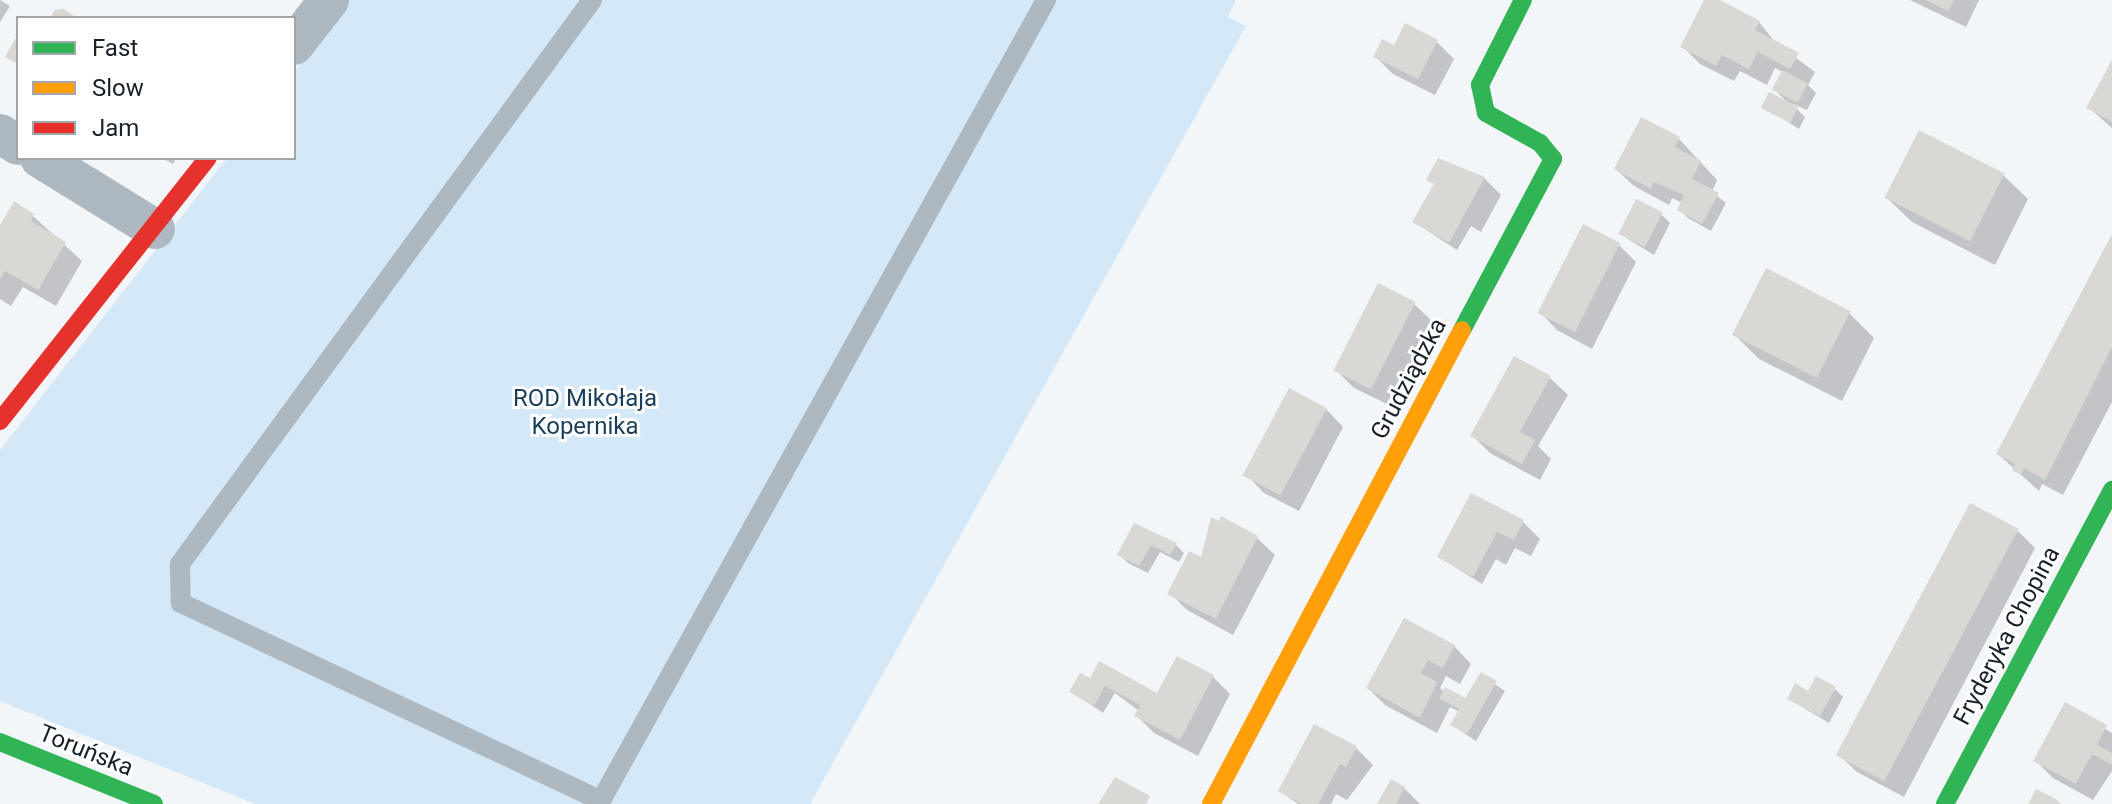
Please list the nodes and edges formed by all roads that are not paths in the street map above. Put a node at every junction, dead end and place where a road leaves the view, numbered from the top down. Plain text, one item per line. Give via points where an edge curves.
1 (329, 0) edge
2 (592, 0) edge
3 (1046, 0) edge
4 (1523, 0) edge
5 (296, 42) edge
6 (43, 160) edge
7 (207, 160) edge
8 (155, 229) junction
9 (0, 421) edge
10 (2112, 490) edge
11 (0, 742) edge
12 (600, 803) edge
13 (154, 804) edge
14 (1211, 804) edge
15 (1945, 804) edge

1 - 5 street
2 - 12 lane via 180,564 181,603
3 - 12 lane
4 - 14 street, Grudziądzka via 1480,85 1486,113 1540,143 1553,159
6 - 8 street
7 - 8 street
8 - 9 street
10 - 15 street, Fryderyka Chopina
11 - 13 street, Toruńska

